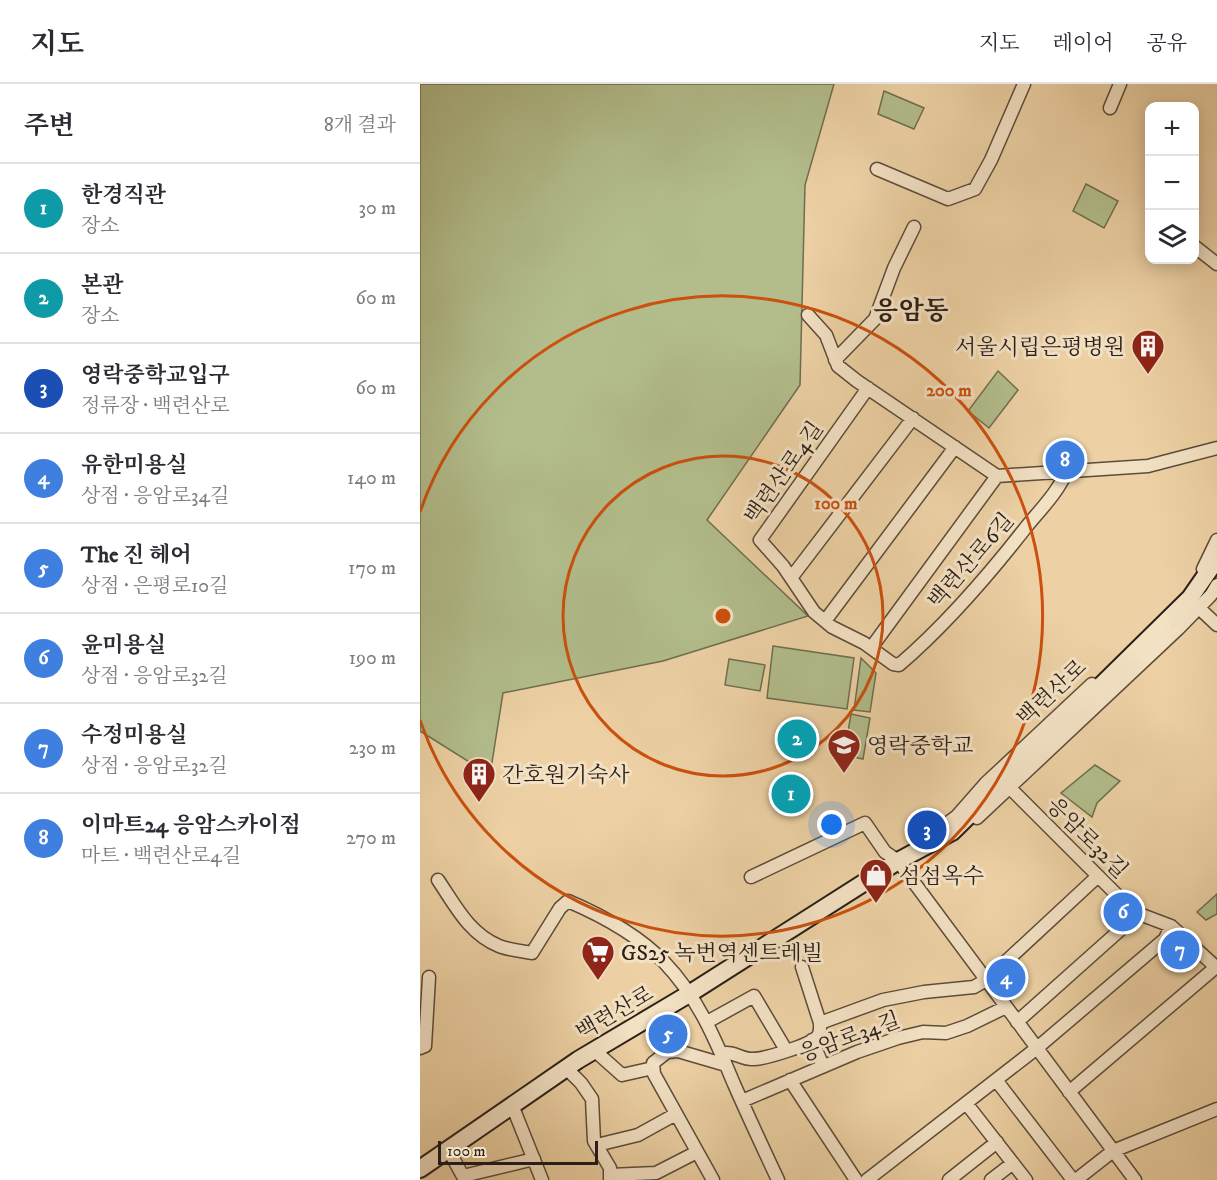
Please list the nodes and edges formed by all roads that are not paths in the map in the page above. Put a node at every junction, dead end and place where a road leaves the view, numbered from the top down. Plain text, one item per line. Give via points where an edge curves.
1 (1024, 84) edge
2 (1120, 84) edge
3 (1110, 108) dead end
4 (877, 169) dead end
5 (914, 227) dead end
6 (1199, 250) edge
7 (1217, 264) edge
8 (808, 315) dead end
9 (835, 360) junction
10 (868, 388) junction
11 (913, 418) junction
12 (955, 447) junction
13 (1217, 448) edge
14 (1067, 470) junction
15 (997, 476) junction
16 (1217, 540) edge
17 (1217, 559) edge
18 (791, 578) junction
19 (1217, 585) edge
20 (1198, 608) junction
21 (825, 621) junction
22 (1217, 625) edge
23 (871, 648) junction
24 (893, 664) joint
25 (1010, 788) junction
26 (898, 861) junction
27 (1098, 876) junction
28 (751, 877) dead end
29 (438, 880) dead end
30 (1138, 914) junction
31 (1171, 926) junction
32 (802, 967) dead end
33 (1216, 968) edge
34 (429, 977) dead end
35 (986, 980) junction
36 (689, 994) junction
37 (1006, 1007) junction
38 (707, 1022) junction
39 (1017, 1022) junction
40 (820, 1023) junction
41 (812, 1040) junction
42 (420, 1047) edge
43 (1037, 1048) junction
44 (594, 1050) junction
45 (786, 1050) junction
46 (724, 1059) junction
47 (823, 1066) junction
48 (566, 1068) junction
49 (653, 1068) junction
50 (790, 1080) junction
51 (996, 1080) junction
52 (1069, 1092) junction
53 (742, 1101) junction
54 (966, 1103) junction
55 (512, 1105) junction
56 (1217, 1109) edge
57 (676, 1114) junction
58 (997, 1142) junction
59 (597, 1145) junction
60 (448, 1149) junction
61 (1113, 1150) junction
62 (697, 1152) junction
63 (534, 1159) junction
64 (1013, 1163) junction
65 (420, 1169) edge
66 (610, 1177) edge
67 (464, 1178) edge
68 (875, 1178) edge
69 (542, 1180) edge
70 (713, 1180) edge
71 (778, 1180) edge
72 (856, 1180) edge
73 (949, 1180) edge
74 (991, 1180) edge
75 (1026, 1180) edge
76 (1074, 1180) edge
77 (1135, 1180) edge

1 - 4 street via 975,189 948,199
2 - 3 street
5 - 9 street via 875,319
6 - 7 street
8 - 9 street via 826,335
9 - 10 street
10 - 11 street
10 - 18 street, 백련산로4길 via 760,540
11 - 12 street
11 - 18 street
12 - 15 street
12 - 21 street
13 - 14 street via 1148,466
14 - 15 street
14 - 24 street, 백련산로6길 via 1059,486 1005,554 930,638 898,665
15 - 23 street
16 - 26 street, 백련산로 via 1190,588 1142,638 986,783 957,816
17 - 26 main road, 백련산로 via 1190,598 952,832
18 - 21 street, 백련산로4길 via 814,612
19 - 20 street, 백련산로
20 - 22 street
20 - 25 street, 백련산로
21 - 23 street, 백련산로4길
23 - 24 street, 백련산로4길
25 - 26 street, 백련산로 via 949,843
25 - 27 street, 응암로32길
26 - 28 street via 885,852 865,823
26 - 35 street
26 - 36 main road, 백련산로
27 - 30 street, 응암로32길
27 - 35 street, 응암로34길
29 - 36 street via 464,920 480,935 500,946 532,953 568,901 589,910 625,931 664,962
30 - 31 street, 응암로32길
30 - 39 street
31 - 33 street, 응암로32길
31 - 43 street via 1165,939
32 - 40 street, 응암로34길
33 - 52 street
34 - 42 street via 424,1046
35 - 37 street
35 - 40 street, 응암로34길 via 974,987 883,1000
36 - 38 street
36 - 44 main road, 백련산로
37 - 39 street
37 - 47 street, 응암로34길 via 946,1033 922,1032 898,1038
38 - 45 street via 754,996
38 - 46 street
39 - 43 street
40 - 41 street via 820,1031
41 - 45 street
41 - 47 street
43 - 51 street
43 - 52 street
44 - 48 main road, 백련산로
44 - 49 street via 622,1075
45 - 46 street via 750,1059 729,1052
46 - 49 street via 667,1052 653,1063
46 - 53 street
47 - 50 street, 응암로34길
48 - 55 main road, 백련산로
48 - 59 street via 592,1099
49 - 57 street
50 - 53 street, 응암로34길
50 - 72 street
51 - 54 street
51 - 76 street
52 - 61 street
53 - 71 street
54 - 58 street
54 - 68 street
55 - 60 main road, 백련산로
55 - 63 street
56 - 61 street
57 - 59 street via 638,1135
57 - 62 street
58 - 64 street
58 - 73 street
59 - 66 street
60 - 65 main road, 백련산로
60 - 67 street
61 - 76 street
61 - 77 street
62 - 66 street via 656,1173
62 - 70 street
63 - 67 street
63 - 69 street
64 - 74 street
64 - 75 street

